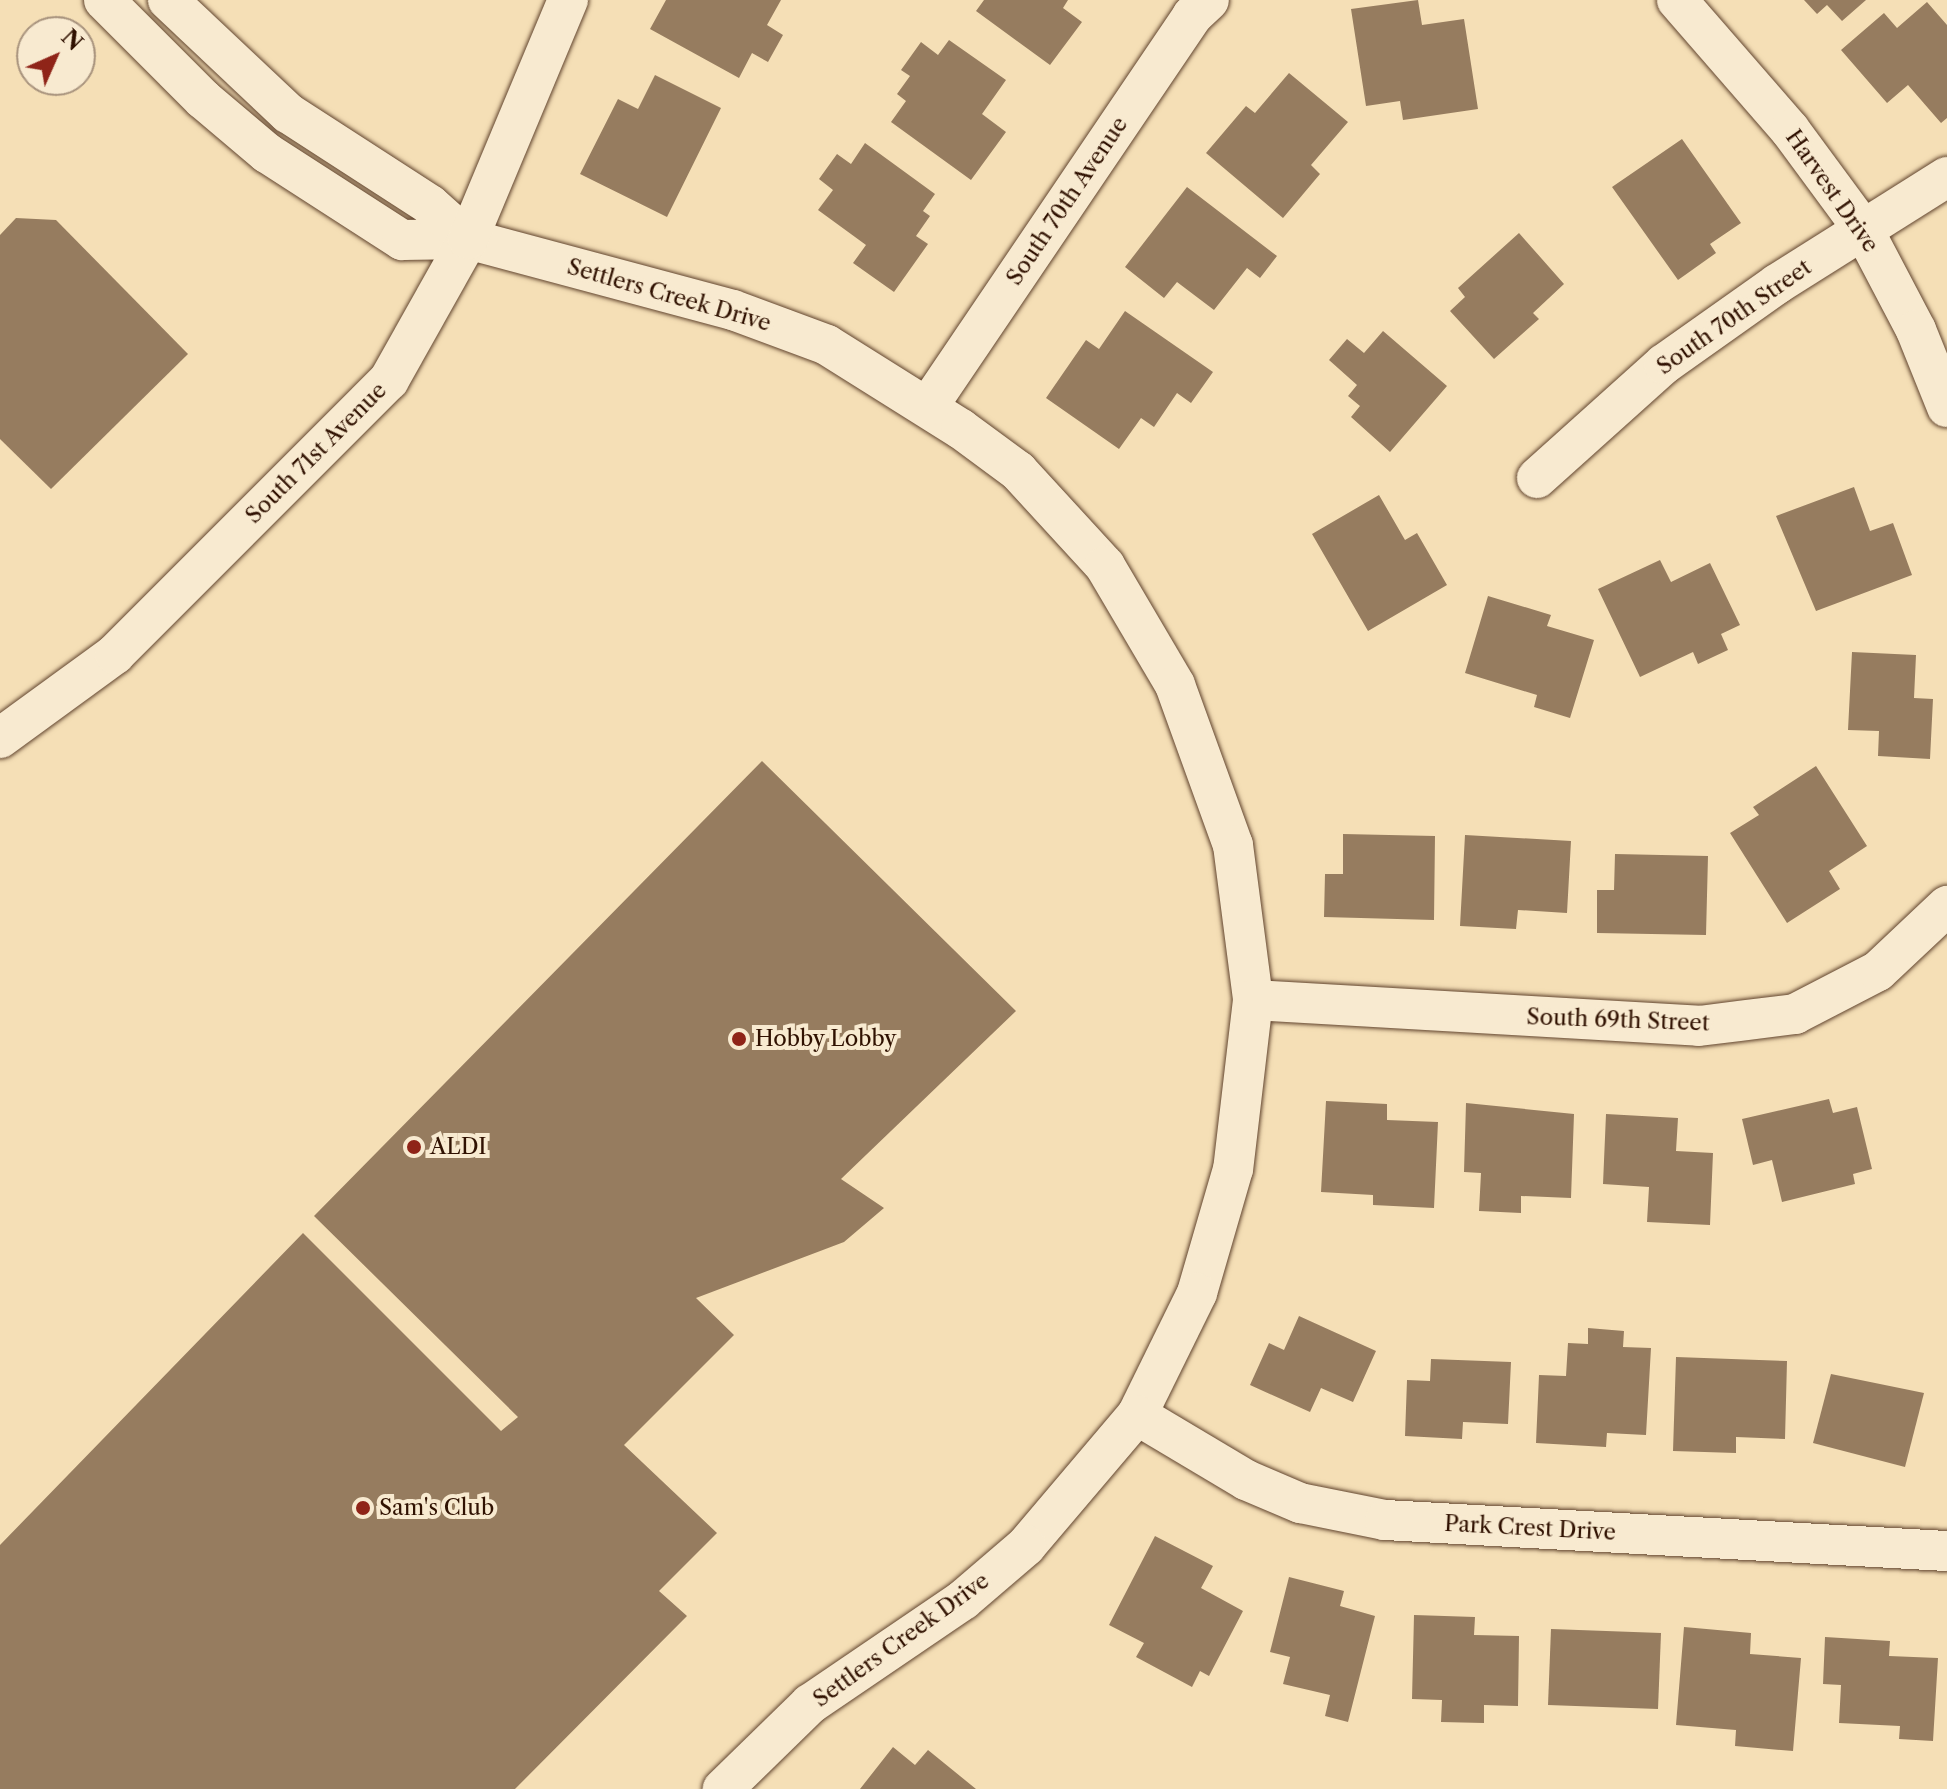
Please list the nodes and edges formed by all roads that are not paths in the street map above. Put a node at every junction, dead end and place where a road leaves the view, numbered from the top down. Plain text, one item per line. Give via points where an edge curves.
1 (104, 0) edge
2 (168, 0) edge
3 (568, 0) edge
4 (1209, 0) edge
5 (1677, 0) edge
6 (1947, 177) edge
7 (1863, 229) junction
8 (468, 239) junction
9 (929, 405) junction
10 (1947, 407) edge
11 (1537, 478) dead end
12 (0, 738) edge
13 (1947, 906) edge
14 (1253, 1000) junction
15 (1137, 1415) junction
16 (1947, 1551) edge
17 (723, 1789) edge

1 - 8 street, Settlers Creek Drive via 203,99 267,153 339,203 402,240
2 - 8 street, Settlers Creek Drive via 288,113 430,205
3 - 8 street, South 71st Avenue
4 - 9 street, South 70th Avenue via 1192,16
5 - 7 street, Harvest Drive via 1790,130
6 - 7 street, South 70th Street
7 - 10 street, Harvest Drive via 1916,330
7 - 11 street, South 70th Street via 1664,364
8 - 9 street, Settlers Creek Drive via 733,310 827,345
8 - 12 street, South 71st Avenue via 389,380 115,654
9 - 14 street, Settlers Creek Drive via 1018,471 1105,566 1175,685 1233,845
13 - 14 street, South 69th Street via 1878,971 1795,1014 1699,1026
14 - 15 street, Settlers Creek Drive via 1233,1169 1197,1293
15 - 16 street, Park Crest Drive via 1246,1480 1300,1503 1385,1520
15 - 17 street, Settlers Creek Drive via 1026,1546 963,1600 810,1704

